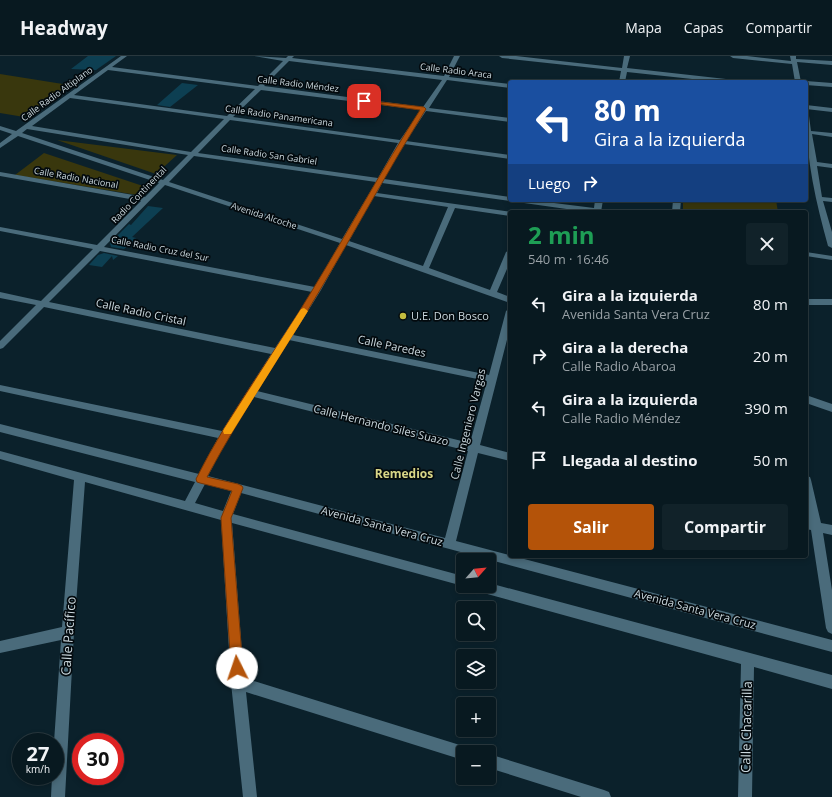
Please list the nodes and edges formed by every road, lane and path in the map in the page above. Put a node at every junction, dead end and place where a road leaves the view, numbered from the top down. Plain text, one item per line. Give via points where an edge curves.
1 (124, 56) edge
2 (257, 56) edge
3 (458, 56) edge
4 (502, 56) edge
5 (627, 56) edge
6 (733, 56) edge
7 (289, 58) edge
8 (793, 59) edge
9 (832, 63) edge
10 (107, 68) junction
11 (624, 70) junction
12 (446, 78) junction
13 (622, 80) edge
14 (716, 80) edge
15 (798, 80) edge
16 (808, 83) edge
17 (832, 85) edge
18 (508, 86) edge
19 (258, 88) junction
20 (69, 96) junction
21 (808, 107) edge
22 (424, 109) junction
23 (832, 110) edge
24 (227, 118) junction
25 (508, 120) edge
26 (26, 127) junction
27 (0, 128) edge
28 (808, 132) joint
29 (17, 134) junction
30 (832, 135) edge
31 (402, 142) junction
32 (0, 146) edge
33 (192, 154) junction
34 (508, 157) edge
35 (811, 161) edge
36 (832, 166) edge
37 (0, 174) edge
38 (380, 181) junction
39 (163, 182) junction
40 (372, 194) junction
41 (819, 199) junction
42 (148, 200) junction
43 (508, 200) edge
44 (832, 200) edge
45 (528, 202) edge
46 (452, 206) junction
47 (583, 210) edge
48 (508, 214) edge
49 (0, 229) edge
50 (345, 243) junction
51 (832, 246) edge
52 (100, 248) junction
53 (808, 254) edge
54 (508, 258) edge
55 (832, 258) edge
56 (425, 270) junction
57 (317, 290) junction
58 (493, 293) junction
59 (0, 295) edge
60 (508, 299) edge
61 (808, 302) edge
62 (832, 302) edge
63 (43, 304) junction
64 (508, 318) edge
65 (288, 337) junction
66 (0, 346) edge
67 (277, 352) junction
68 (492, 379) junction
69 (0, 388) edge
70 (253, 393) junction
71 (808, 400) edge
72 (832, 408) edge
73 (0, 428) edge
74 (224, 436) junction
75 (474, 449) junction
76 (0, 455) edge
77 (508, 457) edge
78 (80, 476) junction
79 (200, 479) junction
80 (238, 488) junction
81 (808, 498) edge
82 (188, 506) junction
83 (226, 518) junction
84 (811, 525) edge
85 (832, 530) edge
86 (449, 544) junction
87 (456, 579) edge
88 (496, 590) edge
89 (832, 628) edge
90 (68, 632) junction
91 (832, 646) edge
92 (0, 647) edge
93 (748, 658) junction
94 (832, 682) edge
95 (238, 683) junction
96 (456, 751) edge
97 (496, 763) edge
98 (58, 797) edge
99 (250, 797) edge
100 (604, 797) edge
101 (745, 797) edge

1 - 10 street, Calle Radio Altiplano
2 - 7 street, Calle Radio Araca
3 - 12 street
4 - 11 street
5 - 11 street
6 - 8 street
7 - 12 street, Calle Radio Araca
7 - 19 street, Radio Continental
8 - 9 street
8 - 15 street
10 - 19 street, Calle Radio Méndez
10 - 20 street, Calle Radio Altiplano
11 - 13 street
11 - 14 street
12 - 18 street, Calle Radio Araca
12 - 22 street
16 - 17 street
19 - 22 street, Calle Radio Méndez
19 - 24 street, Radio Continental
20 - 24 street, Calle Radio Panamericana
20 - 26 street, Calle Radio Altiplano
21 - 23 street
22 - 25 street, Calle Radio Méndez
22 - 31 street
24 - 31 street, Calle Radio Panamericana
24 - 33 street, Radio Continental
26 - 29 street, Calle Radio Altiplano
26 - 33 street, Calle Radio San Gabriel
27 - 29 street
28 - 30 street
28 - 35 street
29 - 32 street, Calle Radio Altiplano
29 - 39 street, Avenida Alcoche
31 - 34 street, Calle Radio Panamericana
31 - 38 street
33 - 38 street, Calle Radio San Gabriel
33 - 39 street, Radio Continental
35 - 36 street
35 - 41 street
37 - 42 street, Calle Radio Nacional
38 - 40 street
38 - 43 street, Calle Radio San Gabriel
39 - 42 street, Radio Continental
39 - 50 street, Avenida Alcoche
40 - 46 street
40 - 50 street
41 - 44 street
41 - 51 street
42 - 52 street, Radio Continental
45 - 47 street
46 - 48 street
46 - 56 street
49 - 52 street, Calle Radio Cruz del Sur
50 - 56 street, Avenida Alcoche
50 - 57 street
52 - 57 street, Calle Radio Cruz del Sur
52 - 63 street, Radio Continental
53 - 55 street
54 - 58 street
56 - 58 street, Avenida Alcoche
57 - 65 street
58 - 60 street, Avenida Alcoche
59 - 63 street, Calle Radio Cristal
61 - 62 street
63 - 66 street, Radio Continental
63 - 67 street, Calle Radio Cristal
64 - 68 street, Calle Ingeniero Vargas
65 - 67 street
65 - 68 street, Calle Paredes
67 - 70 street
68 - 75 street, Calle Ingeniero Vargas
69 - 74 street
70 - 74 street
70 - 75 street, Calle Hernando Siles Suazo
71 - 72 street
73 - 79 street, Avenida Santa Vera Cruz
74 - 79 street
75 - 77 street, Calle Hernando Siles Suazo
75 - 86 street, Calle Ingeniero Vargas
76 - 78 street
78 - 82 street
78 - 90 street, Calle Pacífico
79 - 80 street, Avenida Santa Vera Cruz
79 - 82 street
80 - 83 street
80 - 86 street, Avenida Santa Vera Cruz
81 - 84 street
82 - 83 street
83 - 87 street
83 - 95 street
84 - 85 street
84 - 89 street
86 - 91 street, Avenida Santa Vera Cruz
88 - 93 street
90 - 92 street
90 - 98 street, Calle Pacífico
93 - 94 street
93 - 101 street, Calle Chacarilla
95 - 96 street
95 - 99 street
97 - 100 street

